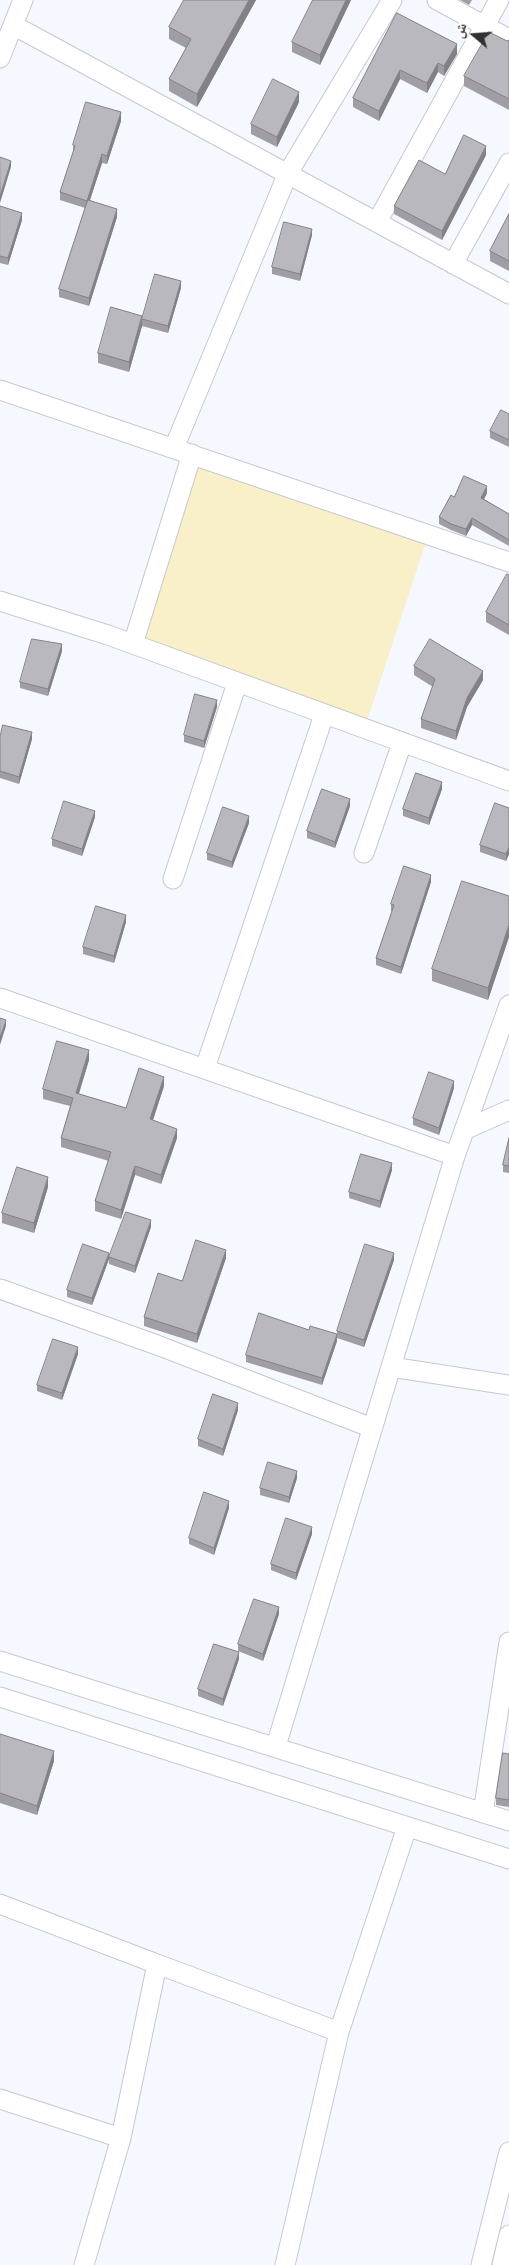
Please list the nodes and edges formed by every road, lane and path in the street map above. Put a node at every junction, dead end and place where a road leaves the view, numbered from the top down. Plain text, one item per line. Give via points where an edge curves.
1 (23, 0) edge
2 (392, 0) edge
3 (437, 0) edge
4 (499, 0) edge
5 (13, 24) junction
6 (485, 26) junction
7 (509, 39) edge
8 (0, 58) edge
9 (509, 164) edge
10 (288, 173) junction
11 (377, 222) junction
12 (453, 264) junction
13 (509, 294) edge
14 (0, 390) edge
15 (183, 451) junction
16 (509, 562) edge
17 (0, 601) edge
18 (134, 644) junction
19 (237, 684) junction
20 (324, 715) junction
21 (402, 743) junction
22 (509, 781) edge
23 (364, 853) dead end
24 (172, 879) dead end
25 (0, 998) edge
26 (509, 1004) edge
27 (205, 1068) junction
28 (509, 1110) edge
29 (464, 1130) junction
30 (455, 1156) junction
31 (0, 1289) edge
32 (391, 1367) junction
33 (509, 1385) edge
34 (372, 1428) junction
35 (509, 1642) edge
36 (0, 1660) edge
37 (0, 1698) edge
38 (276, 1746) junction
39 (483, 1813) junction
40 (509, 1821) edge
41 (407, 1827) junction
42 (509, 1859) edge
43 (0, 1904) edge
44 (157, 1964) junction
45 (339, 2032) junction
46 (0, 2099) edge
47 (121, 2138) junction
48 (509, 2152) edge
49 (509, 2235) edge
50 (84, 2265) edge
51 (285, 2265) edge
52 (481, 2265) edge
53 (502, 2265) edge

1 - 5 street
2 - 10 street
3 - 6 street
4 - 6 street
5 - 8 street
5 - 10 street
6 - 7 street
6 - 11 street
9 - 12 street
10 - 11 street
10 - 15 street
11 - 12 street
12 - 13 street
14 - 15 street
15 - 16 street
15 - 18 street
17 - 18 street
18 - 19 street
19 - 20 street
19 - 24 street
20 - 21 street
20 - 27 street
21 - 22 street
21 - 23 street
25 - 27 street
26 - 29 street
27 - 30 street
28 - 29 street
29 - 30 street
30 - 32 street
31 - 34 street
32 - 33 street
32 - 34 street
34 - 38 street
35 - 39 street
36 - 38 street
37 - 41 street
38 - 39 street
39 - 40 street
41 - 42 street
41 - 45 street
43 - 44 street
44 - 45 street
44 - 47 street
45 - 51 street
46 - 47 street
47 - 50 street
48 - 52 street
49 - 53 street

